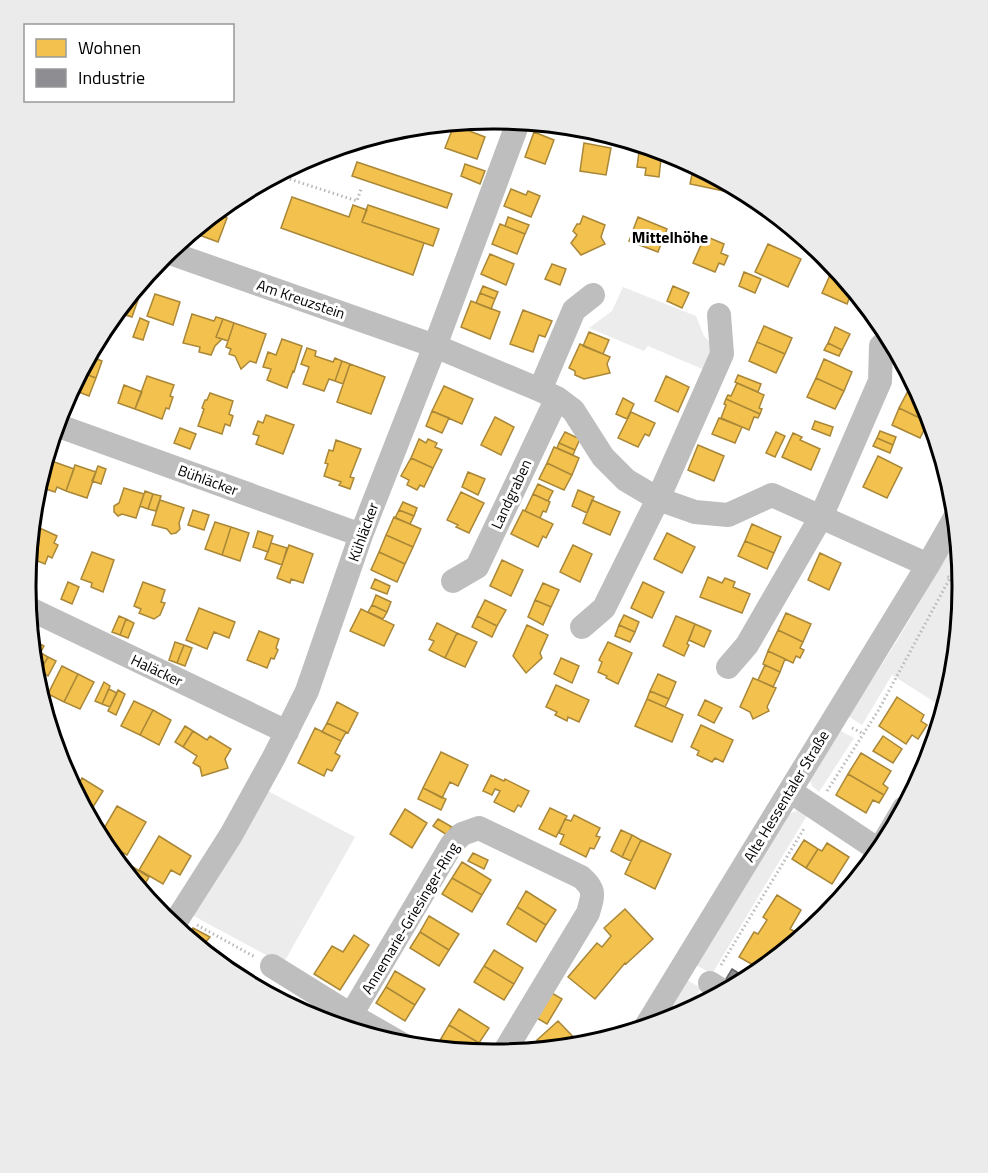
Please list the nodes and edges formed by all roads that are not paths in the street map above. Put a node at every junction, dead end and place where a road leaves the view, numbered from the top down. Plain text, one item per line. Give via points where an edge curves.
1 (516, 129) edge
2 (178, 256) edge
3 (593, 295) dead end
4 (720, 315) dead end
5 (435, 346) junction
6 (881, 346) dead end
7 (548, 394) junction
8 (64, 428) edge
9 (658, 499) junction
10 (821, 517) junction
11 (948, 530) edge
12 (361, 535) junction
13 (928, 565) junction
14 (453, 581) dead end
15 (37, 612) edge
16 (582, 627) dead end
17 (728, 667) dead end
18 (287, 732) junction
19 (790, 790) junction
20 (869, 848) edge
21 (179, 918) edge
22 (272, 966) road end
23 (351, 1015) junction
24 (652, 1016) edge
25 (376, 1029) edge
26 (509, 1044) edge

1 - 5 street, Kühläcker
2 - 5 street, Am Kreuzstein
3 - 7 street, Landgraben via 574,310
4 - 9 street via 722,354
5 - 7 street
5 - 12 street, Kühläcker
6 - 10 street via 880,381
7 - 9 street via 573,410 603,457 626,480
7 - 14 street, Landgraben via 477,567
8 - 12 street, Bühläcker
9 - 10 street via 694,512 728,515 772,495
9 - 16 street via 604,608
10 - 13 street
10 - 17 street via 747,645
11 - 13 street, Alte Hessentaler Straße
12 - 18 street, Kühläcker via 307,691
13 - 19 street, Alte Hessentaler Straße
15 - 18 street, Haläcker
18 - 21 street, Kühläcker via 231,835
19 - 20 street
19 - 24 street, Alte Hessentaler Straße
22 - 23 street
23 - 25 street
23 - 26 street, Annemarie-Griesinger-Ring via 452,844 462,834 479,828 581,877 591,885 593,895 588,913

